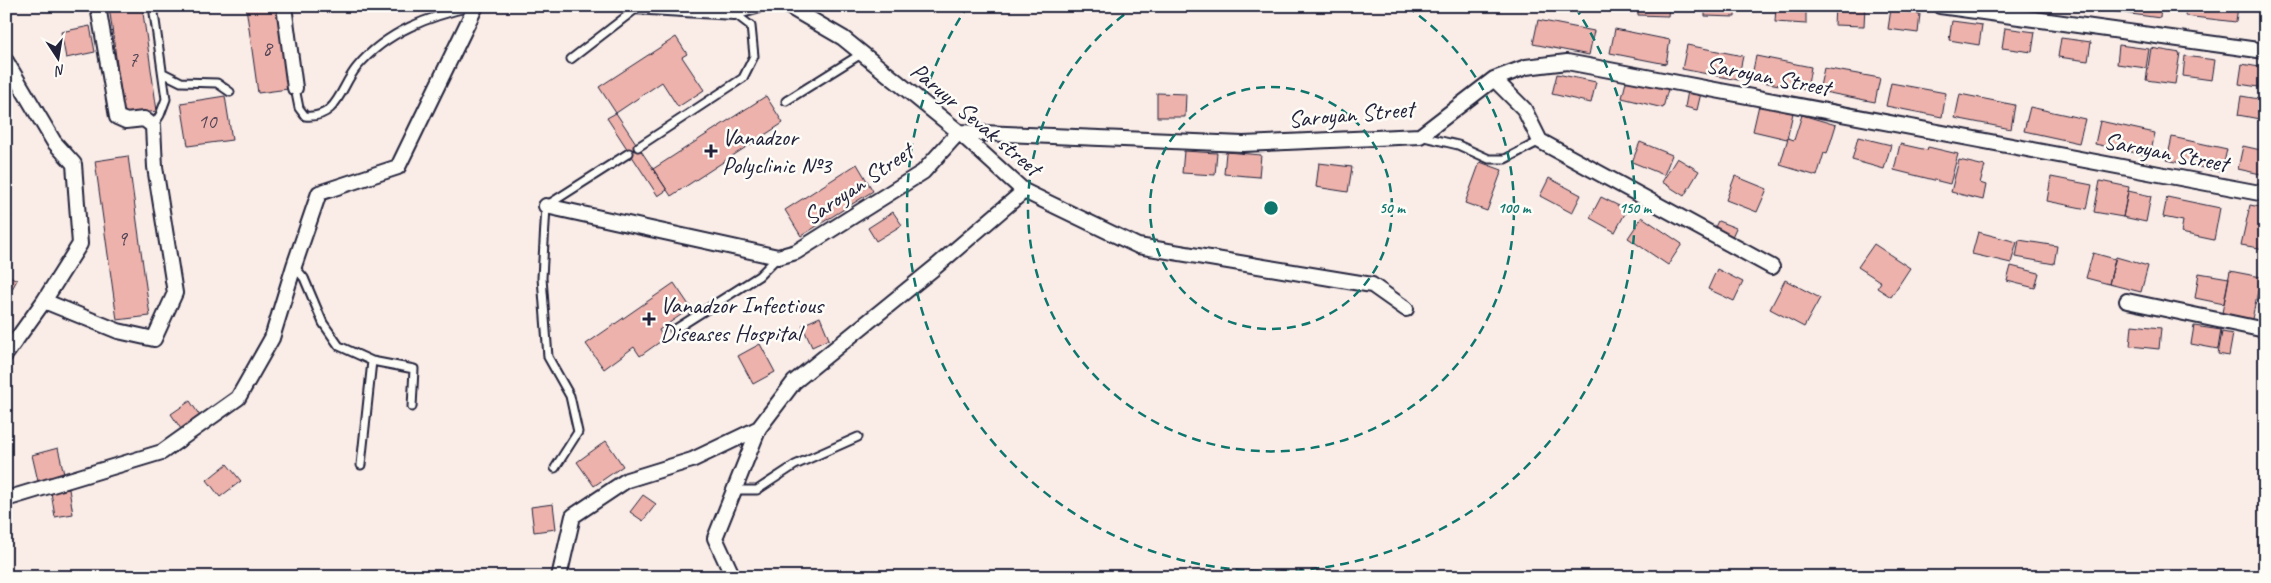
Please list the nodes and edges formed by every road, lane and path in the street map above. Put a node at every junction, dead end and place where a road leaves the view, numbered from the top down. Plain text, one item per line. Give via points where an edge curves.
1 (98, 6) edge
2 (153, 6) edge
3 (284, 6) edge
4 (475, 6) edge
5 (756, 6) edge
6 (788, 6) edge
7 (1940, 6) edge
8 (635, 7) edge
9 (734, 12) junction
10 (2265, 51) edge
11 (861, 54) junction
12 (571, 59) dead end
13 (6, 61) edge
14 (163, 73) junction
15 (1494, 80) junction
16 (295, 88) joint
17 (230, 92) dead end
18 (786, 101) dead end
19 (153, 126) junction
20 (960, 132) junction
21 (1420, 136) junction
22 (1540, 141) junction
23 (638, 147) dead end
24 (630, 153) dead end
25 (1024, 191) junction
26 (2265, 194) edge
27 (546, 206) junction
28 (778, 257) junction
29 (294, 266) junction
30 (1772, 267) dead end
31 (44, 300) junction
32 (2127, 302) dead end
33 (1406, 308) dead end
34 (674, 330) dead end
35 (2265, 330) edge
36 (6, 354) edge
37 (372, 361) junction
38 (412, 407) dead end
39 (759, 428) junction
40 (858, 437) dead end
41 (361, 465) dead end
42 (556, 468) dead end
43 (734, 490) junction
44 (6, 499) edge
45 (559, 577) edge
46 (733, 577) edge

1 - 19 street via 117,117 126,121 144,119
2 - 14 lane
3 - 16 street
4 - 16 lane via 438,14 396,34 357,67 336,101 317,117 305,116 299,108
4 - 29 street via 398,167 319,193
5 - 9 street
6 - 11 street, Paruyr Sevak street via 843,38
7 - 10 street
8 - 9 street
8 - 12 lane
9 - 23 lane via 751,26 754,56 743,78
11 - 18 lane
11 - 20 street, Paruyr Sevak street
13 - 31 street via 54,142 74,164 80,244
14 - 17 lane via 181,82 217,83
14 - 19 lane via 166,99
15 - 21 street, Saroyan Street
15 - 22 street via 1524,109
15 - 26 street, Saroyan Street via 1526,67 1567,62
19 - 31 street via 155,166 175,293 154,339 118,331
20 - 21 street, Saroyan Street via 1244,144
20 - 25 street, Paruyr Sevak street
20 - 28 street, Saroyan Street via 922,172 796,252
21 - 22 lane via 1458,145 1489,159 1505,159
22 - 30 street
24 - 27 lane
25 - 33 street, Paruyr Sevak street via 1138,246 1372,285
25 - 39 street via 794,382
27 - 28 street
27 - 42 lane via 542,278 548,356 570,396 578,432
28 - 34 lane via 759,276
29 - 37 lane via 304,278 323,324 338,346
29 - 44 street via 272,338 238,398 162,452
31 - 36 street
32 - 35 street
37 - 38 lane via 414,369
37 - 41 lane
39 - 43 street
39 - 45 street via 692,460 627,480 573,516
40 - 43 lane via 795,465 757,490
43 - 46 street via 715,538

